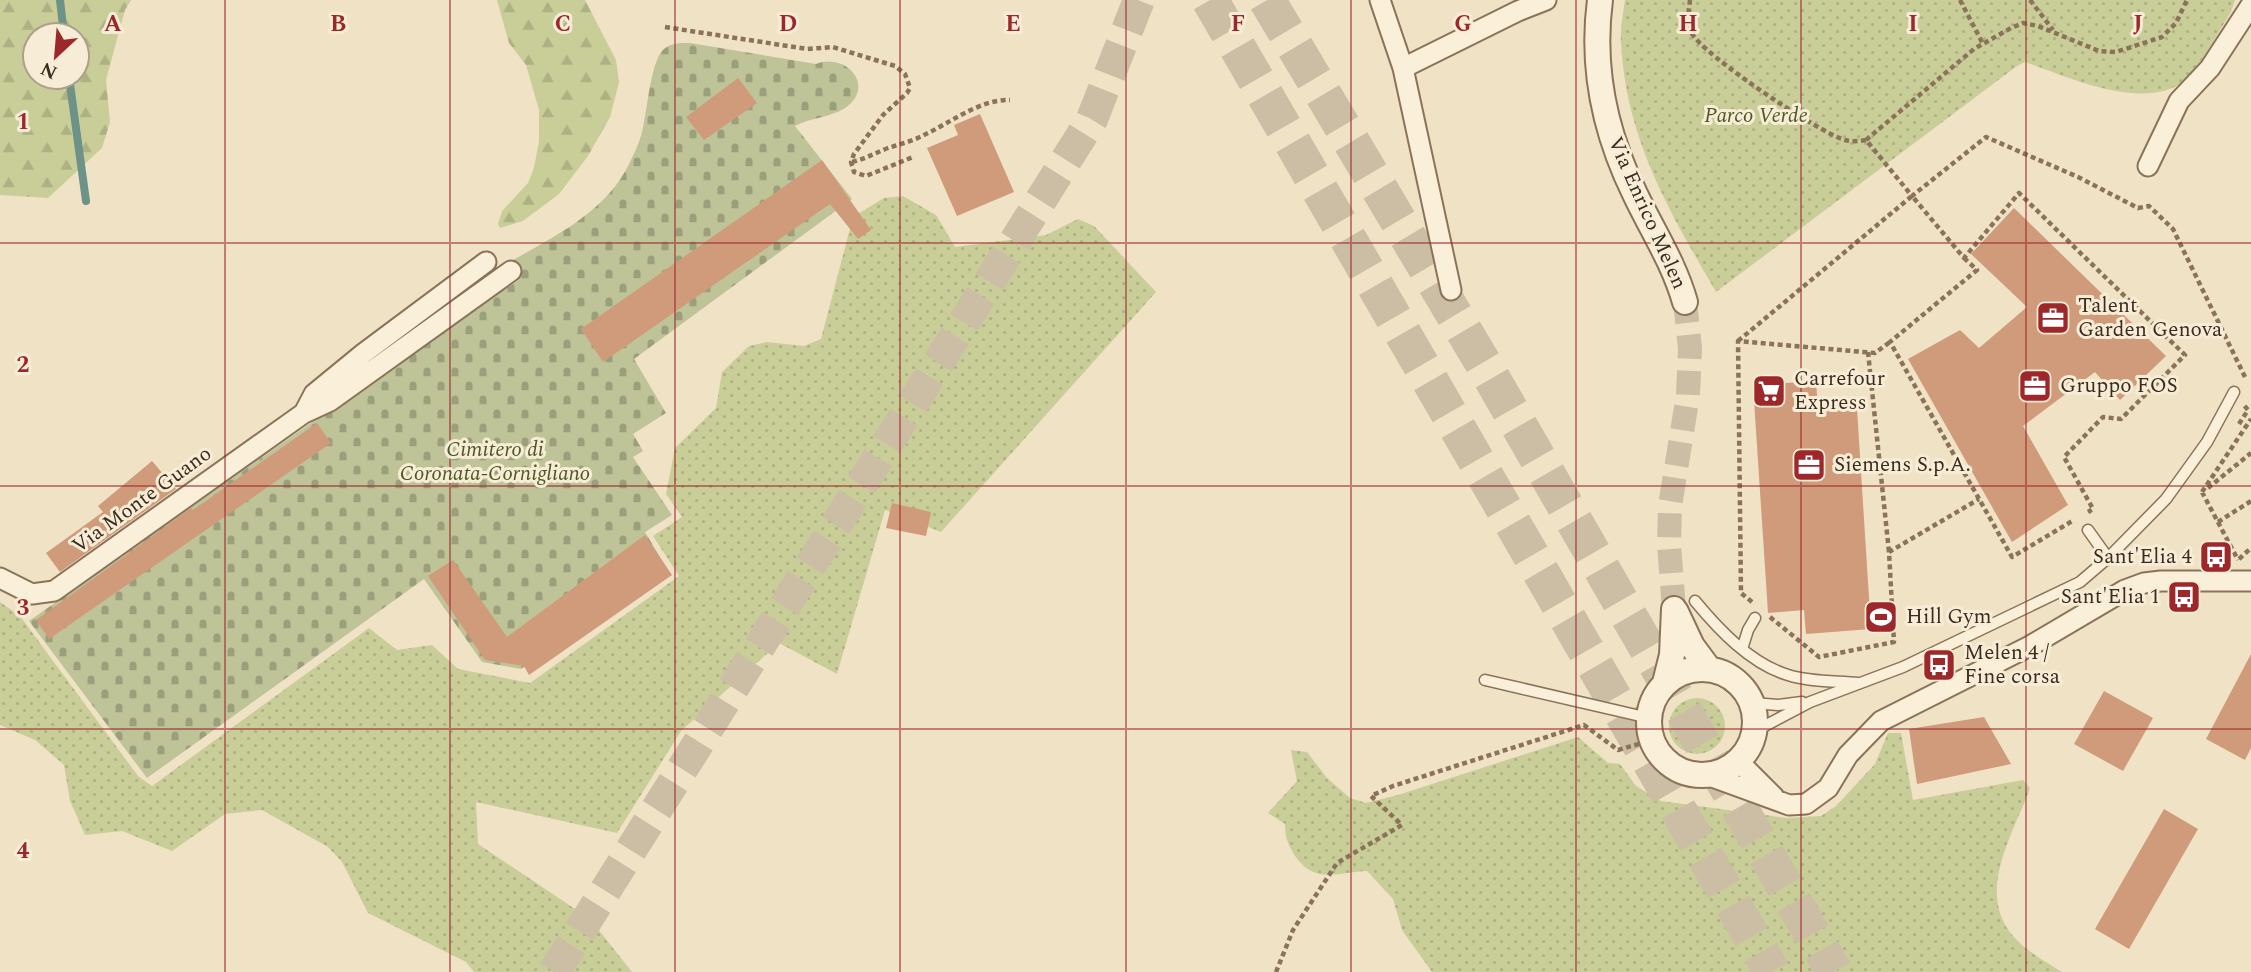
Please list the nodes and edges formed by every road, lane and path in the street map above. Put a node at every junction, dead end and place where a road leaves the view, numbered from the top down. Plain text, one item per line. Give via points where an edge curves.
1 (1380, 0) edge
2 (1546, 0) edge
3 (1600, 0) edge
4 (1690, 0) edge
5 (1960, 0) edge
6 (2030, 0) edge
7 (2187, 0) edge
8 (2251, 5) edge
9 (665, 27) dead end
10 (2054, 31) junction
11 (1983, 44) junction
12 (1403, 68) junction
13 (1010, 100) dead end
14 (1866, 140) junction
15 (913, 157) dead end
16 (851, 162) junction
17 (2148, 166) dead end
18 (1912, 196) junction
19 (1964, 258) junction
20 (486, 262) dead end
21 (511, 271) dead end
22 (1451, 290) dead end
23 (1685, 302) tunnel mouth
24 (1738, 341) junction
25 (1890, 342) junction
26 (1868, 352) junction
27 (2251, 388) edge
28 (2234, 392) dead end
29 (304, 413) junction
30 (2251, 419) edge
31 (2251, 453) edge
32 (2202, 492) junction
33 (1979, 499) junction
34 (2251, 501) edge
35 (2218, 522) junction
36 (2088, 530) dead end
37 (2251, 548) edge
38 (1889, 552) junction
39 (2108, 558) junction
40 (0, 579) edge
41 (2251, 581) edge
42 (1695, 601) dead end
43 (1755, 618) dead end
44 (1742, 649) junction
45 (1709, 669) junction
46 (1485, 680) dead end
47 (1665, 683) junction
48 (1862, 684) junction
49 (1810, 702) junction
50 (1754, 704) junction
51 (1650, 729) junction
52 (1755, 731) junction
53 (1739, 762) junction
54 (1707, 775) junction
55 (1777, 801) junction
56 (1276, 972) edge

1 - 12 street
2 - 12 street
3 - 23 street, Via Enrico Melen via 1597,70 1615,146
4 - 14 path via 1691,32 1715,55 1830,134 1844,140
5 - 11 path
6 - 10 path
7 - 10 path via 2176,23 2162,37 2116,52 2099,51
8 - 17 street via 2210,68 2179,101
9 - 16 path via 807,49 833,47 895,66 905,74 910,88 883,115
10 - 11 path via 2023,23
11 - 14 path
12 - 22 street
13 - 16 path via 987,104 926,135
14 - 18 path
15 - 16 path via 866,176 854,172
18 - 19 path
18 - 24 path
18 - 27 path via 1986,137 2138,208 2149,206 2173,229
19 - 25 path via 1977,270
19 - 33 path via 2020,193 2185,355 2121,419 2103,417 2064,457 2093,509 2012,557
20 - 29 street, Via Monte Guano via 314,394
21 - 29 street, Via Monte Guano via 330,401
24 - 26 path
24 - 38 path via 1741,593 1819,657 1894,642
25 - 26 path via 1875,353
25 - 33 path
26 - 38 path
28 - 39 lane via 2207,442 2165,499
29 - 40 street, Via Monte Guano via 54,591 32,594
30 - 32 path
31 - 32 path
32 - 35 path
33 - 38 path
34 - 35 path
35 - 37 path via 2238,560
36 - 39 lane
39 - 48 lane via 2080,582
41 - 55 street via 2128,583 2030,646 1881,721 1812,802 1797,806
42 - 44 lane
43 - 44 lane
44 - 48 lane via 1784,674
45 - 47 street via 1685,671
45 - 47 street via 1674,608 1672,655
45 - 50 street via 1734,679
46 - 51 lane
47 - 51 street via 1654,699
48 - 49 lane
49 - 50 lane
49 - 52 lane
50 - 52 street
51 - 54 street via 1657,751 1674,766
51 - 56 path via 1618,750 1584,725 1371,796 1402,825 1337,863 1293,930
52 - 53 street
53 - 54 street
53 - 55 street
54 - 55 street

